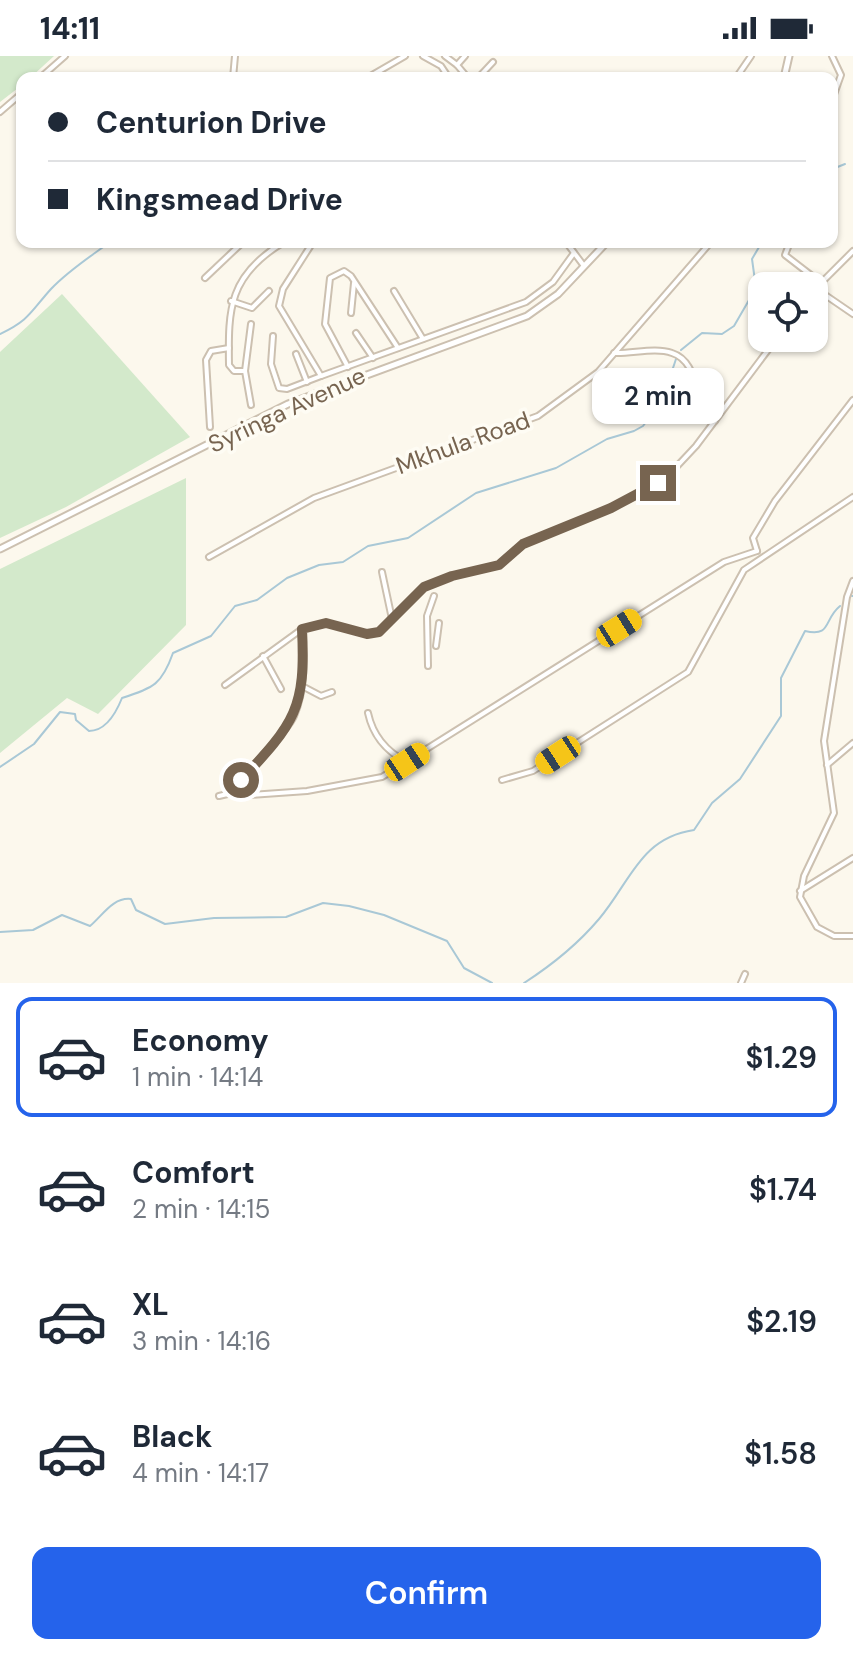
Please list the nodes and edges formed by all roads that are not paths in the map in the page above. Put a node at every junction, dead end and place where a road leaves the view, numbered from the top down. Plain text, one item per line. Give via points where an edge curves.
1 (65, 56) edge
2 (405, 56) edge
3 (423, 56) edge
4 (445, 56) edge
5 (465, 56) edge
6 (832, 56) edge
7 (493, 62) dead end
8 (457, 65) junction
9 (47, 72) edge
10 (377, 72) edge
11 (444, 72) edge
12 (463, 72) edge
13 (484, 72) edge
14 (838, 83) edge
15 (16, 98) edge
16 (0, 112) edge
17 (237, 248) edge
18 (278, 248) edge
19 (309, 248) edge
20 (570, 248) edge
21 (601, 248) edge
22 (706, 248) edge
23 (788, 248) edge
24 (853, 251) edge
25 (574, 253) junction
26 (584, 266) junction
27 (807, 272) edge
28 (828, 274) edge
29 (205, 278) dead end
30 (354, 281) junction
31 (269, 291) dead end
32 (394, 291) dead end
33 (828, 298) edge
34 (231, 301) junction
35 (351, 313) dead end
36 (853, 314) edge
37 (251, 324) dead end
38 (356, 333) dead end
39 (273, 336) dead end
40 (423, 339) junction
41 (229, 348) junction
42 (398, 348) junction
43 (767, 352) edge
44 (614, 353) junction
45 (296, 354) dead end
46 (373, 358) junction
47 (348, 367) junction
48 (245, 371) junction
49 (321, 376) junction
50 (307, 382) junction
51 (853, 400) edge
52 (251, 405) dead end
53 (715, 421) junction
54 (210, 427) dead end
55 (853, 497) edge
56 (0, 549) edge
57 (759, 553) junction
58 (209, 557) dead end
59 (382, 572) dead end
60 (853, 581) edge
61 (434, 596) dead end
62 (392, 619) junction
63 (439, 623) dead end
64 (314, 625) junction
65 (302, 629) junction
66 (288, 637) junction
67 (303, 643) junction
68 (436, 646) dead end
69 (263, 656) junction
70 (428, 666) dead end
71 (225, 685) dead end
72 (302, 686) junction
73 (281, 689) dead end
74 (332, 692) dead end
75 (368, 713) dead end
76 (853, 743) edge
77 (407, 762) junction
78 (827, 765) junction
79 (502, 780) dead end
80 (240, 791) junction
81 (219, 796) dead end
82 (853, 858) edge
83 (800, 891) junction
84 (853, 936) edge
85 (745, 974) dead end
86 (741, 983) edge

1 - 9 street
2 - 10 street
3 - 11 street
4 - 8 street
5 - 8 street
6 - 14 street via 841,75
7 - 13 street
8 - 12 street
15 - 16 street
17 - 29 street
18 - 34 street via 239,284
19 - 49 street via 283,289 279,306
20 - 25 street
21 - 26 street, Syringa Avenue
22 - 44 street, Mkhula Road
23 - 27 street via 785,255
24 - 28 street
25 - 26 street
25 - 40 street via 553,282 526,302
26 - 56 street, Syringa Avenue via 527,316 296,401
30 - 35 street
30 - 42 street
30 - 47 street via 344,271 330,278 325,324
31 - 34 street via 252,308
32 - 40 street
33 - 36 street
34 - 41 street
37 - 48 street
38 - 46 street
39 - 50 street via 271,364 279,388
40 - 42 street
41 - 48 street via 231,370
41 - 54 street via 211,351 206,360
42 - 46 street
43 - 53 street
44 - 53 street via 664,351 679,356
44 - 58 street, Mkhula Road via 586,383 526,422 314,498
45 - 50 street
46 - 47 street
47 - 49 street
48 - 52 street
49 - 50 street
51 - 57 street via 767,512 753,538
53 - 62 street via 658,483 523,544 499,565 432,583
55 - 57 street
57 - 77 street via 724,562
57 - 79 street via 732,585 688,672 533,771
59 - 62 street
60 - 78 street via 825,727
61 - 70 street via 427,616
62 - 64 street via 374,634
63 - 68 street
64 - 65 street
64 - 67 street
65 - 66 street
65 - 67 street
66 - 67 street via 298,636
66 - 69 street
67 - 72 street
69 - 71 street
69 - 73 street
72 - 74 street via 321,696
72 - 80 street via 289,725 241,780
75 - 77 street via 386,749
76 - 78 street
77 - 80 street via 382,777 354,783 274,794
78 - 83 street via 834,813
80 - 81 street
82 - 83 street
83 - 84 street via 817,927 834,936
85 - 86 street

